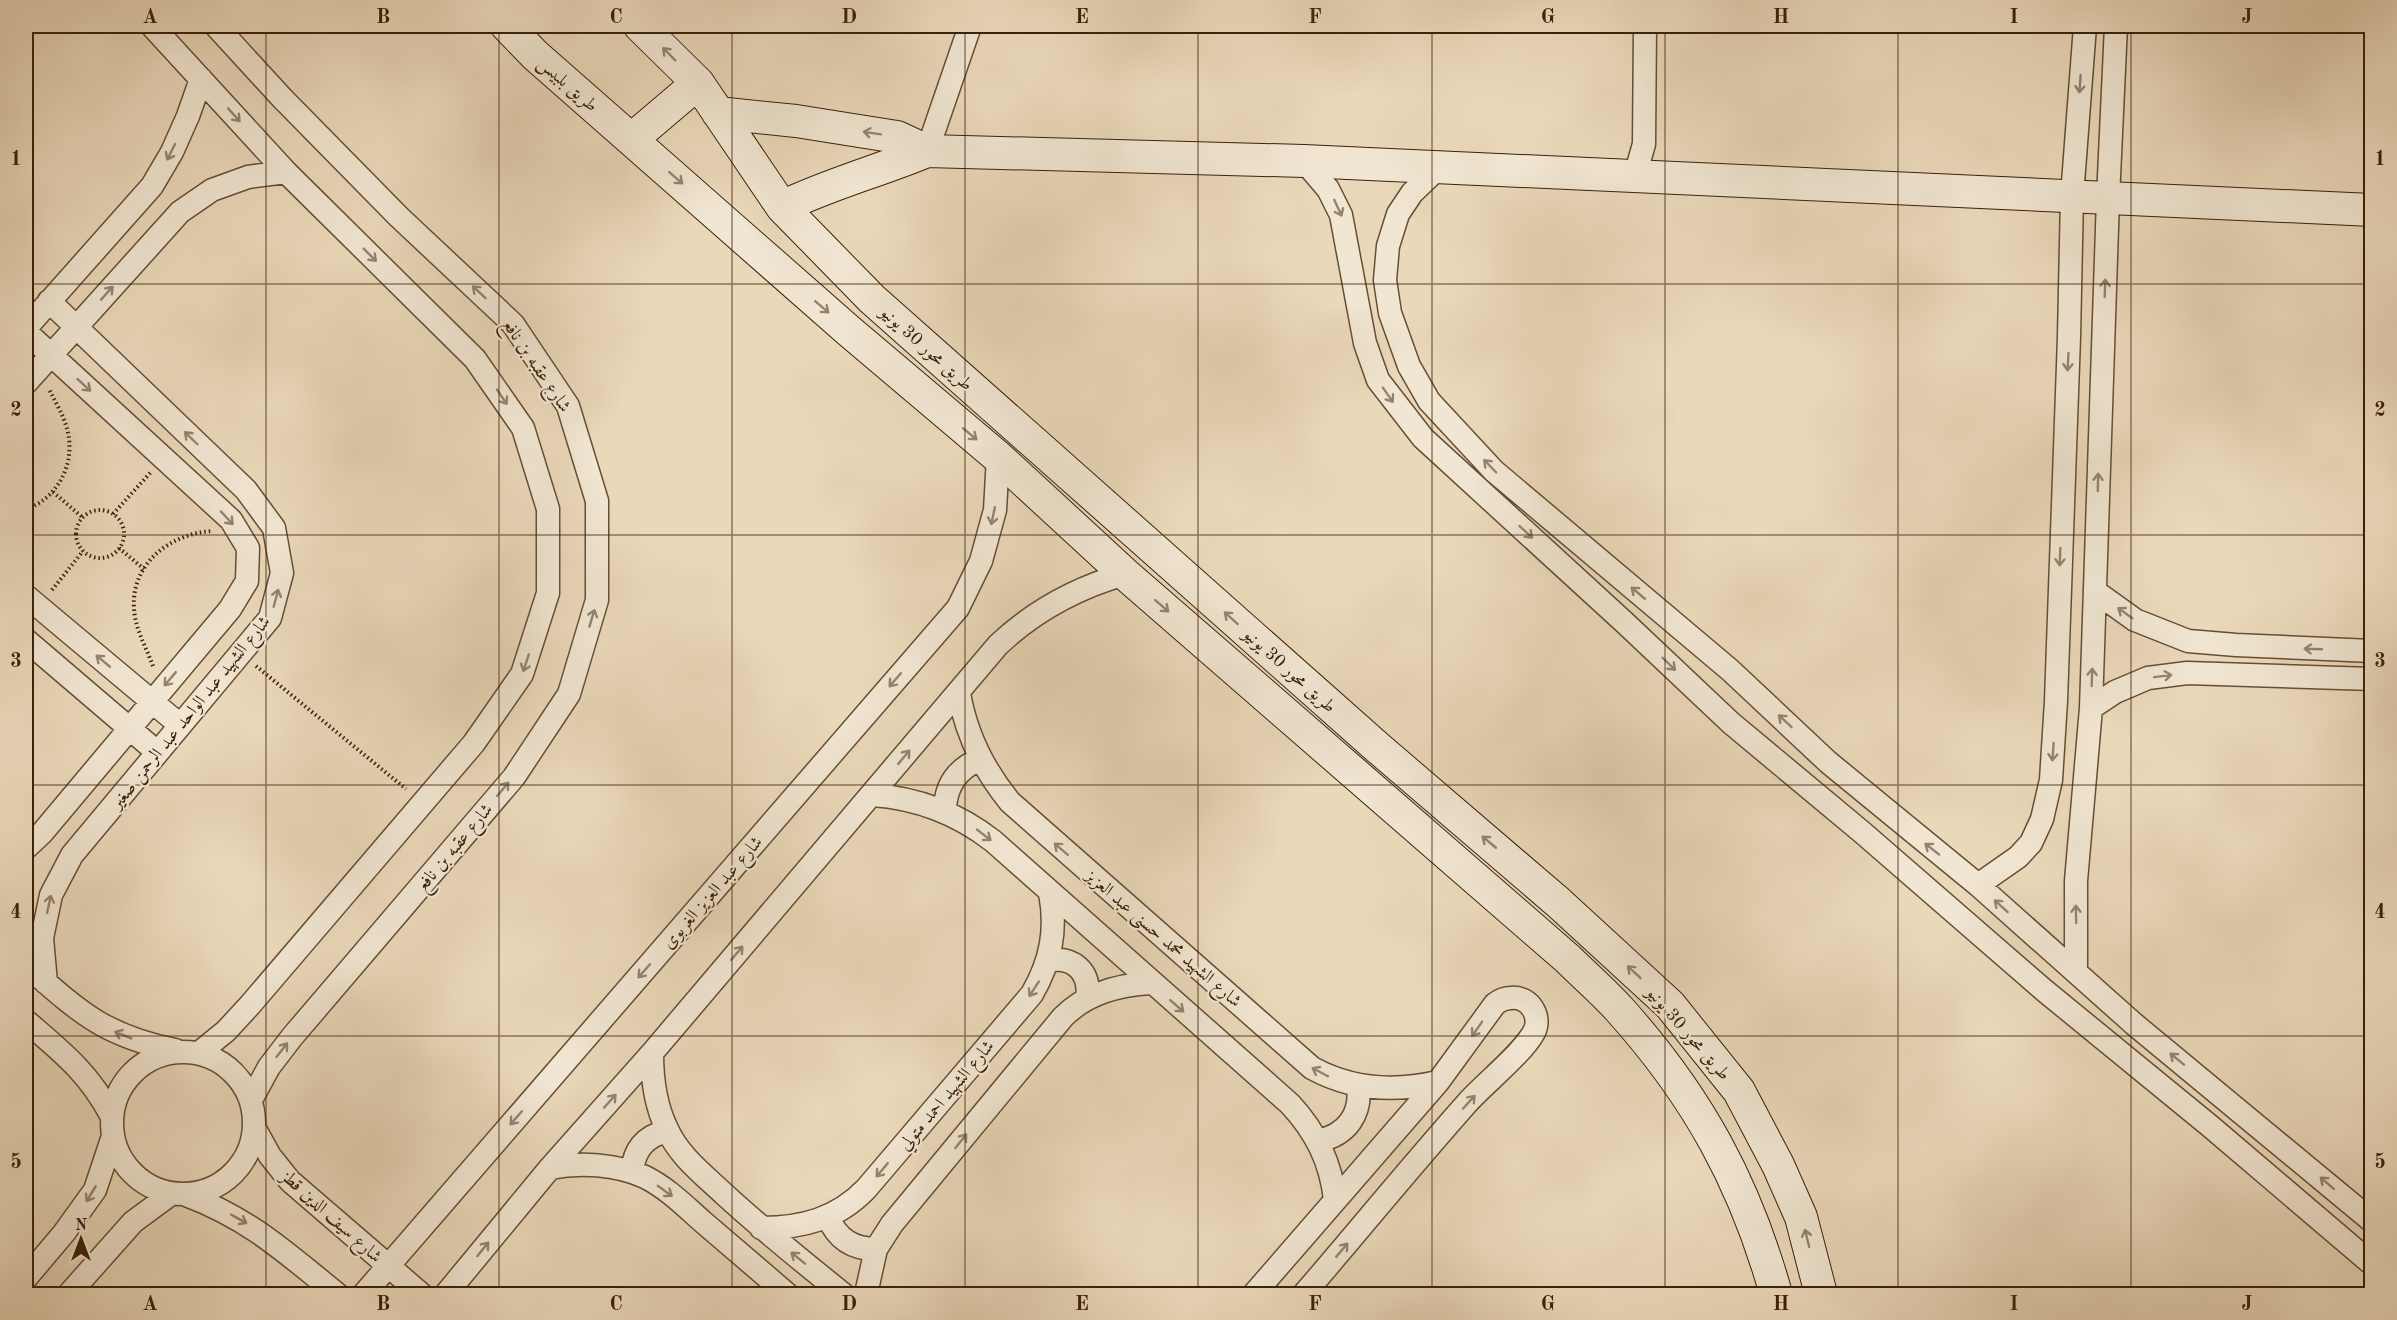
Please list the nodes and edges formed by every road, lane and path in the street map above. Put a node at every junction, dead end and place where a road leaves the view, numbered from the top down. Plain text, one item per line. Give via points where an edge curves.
1 (152, 26) edge
2 (216, 26) edge
3 (507, 26) edge
4 (640, 26) edge
5 (970, 26) edge
6 (1645, 26) edge
7 (2085, 26) edge
8 (2116, 26) edge
9 (201, 79) junction
10 (698, 83) junction
11 (718, 113) junction
12 (632, 139) junction
13 (927, 150) junction
14 (1304, 161) junction
15 (1439, 167) junction
16 (286, 172) junction
17 (1635, 176) junction
18 (2072, 196) junction
19 (2108, 198) junction
20 (782, 207) junction
21 (2372, 210) edge
22 (49, 302) junction
23 (76, 327) junction
24 (26, 330) edge
25 (38, 369) edge
26 (164, 458) junction
27 (998, 458) junction
28 (52, 492) junction
29 (26, 509) edge
30 (113, 514) junction
31 (82, 517) junction
32 (237, 530) junction
33 (119, 548) junction
34 (83, 551) junction
35 (144, 569) junction
36 (1125, 574) junction
37 (2096, 592) junction
38 (32, 602) edge
39 (26, 640) edge
40 (2372, 651) edge
41 (240, 653) junction
42 (2372, 679) edge
43 (959, 693) junction
44 (157, 695) junction
45 (2091, 708) junction
46 (180, 725) junction
47 (129, 728) junction
48 (157, 752) junction
49 (980, 759) junction
50 (872, 795) junction
51 (423, 802) junction
52 (1882, 808) junction
53 (945, 811) junction
54 (1863, 832) junction
55 (26, 848) edge
56 (1978, 885) junction
57 (1050, 893) junction
58 (1047, 961) junction
59 (26, 965) edge
60 (2076, 972) junction
61 (46, 983) junction
62 (1151, 983) junction
63 (1087, 998) junction
64 (26, 1021) edge
65 (189, 1052) junction
66 (652, 1053) junction
67 (2198, 1076) junction
68 (1438, 1082) junction
69 (1358, 1085) junction
70 (251, 1100) junction
71 (2178, 1100) junction
72 (111, 1115) junction
73 (255, 1129) junction
74 (667, 1131) junction
75 (112, 1139) junction
76 (1318, 1141) junction
77 (550, 1168) junction
78 (632, 1172) junction
79 (178, 1194) junction
80 (1335, 1200) junction
81 (828, 1217) junction
82 (2372, 1221) edge
83 (761, 1228) junction
84 (876, 1249) junction
85 (35, 1255) edge
86 (2372, 1264) edge
87 (388, 1266) junction
88 (26, 1278) edge
89 (69, 1294) edge
90 (337, 1294) edge
91 (364, 1294) edge
92 (421, 1294) edge
93 (446, 1294) edge
94 (787, 1294) edge
95 (843, 1294) edge
96 (866, 1294) edge
97 (1254, 1294) edge
98 (1304, 1294) edge
99 (1776, 1294) edge
100 (1821, 1294) edge

1 - 9 street
70 -> 2 street, شارع عقبه بن نافع via 292,1037 514,777 569,694 597,600 597,501 568,406 513,324 399,217
3 - 12 street, طريق بلبيس
10 -> 4 street
5 - 13 street
6 - 17 street via 1644,144
7 -> 18 street
8 - 19 street
9 -> 16 street
9 -> 22 street via 172,152 152,186
10 - 11 street, طريق محور 30 يونيو
10 - 12 street
13 -> 11 street via 897,137
11 - 20 street, طريق محور 30 يونيو
12 -> 27 street, طريق محور 30 يونيو
13 - 14 street
13 - 20 street via 814,191
14 - 15 street
14 -> 54 street via 1328,189 1341,215 1365,343 1378,380 1423,438 1731,723
15 - 17 street
52 -> 15 street via 1730,669 1494,471 1429,401 1409,366 1390,313 1385,280 1388,246 1398,214
23 -> 16 street via 180,212 212,190 248,177
16 -> 51 street via 475,359 523,428 548,509 548,593 522,674 474,743
17 - 18 street
18 - 19 street
18 -> 56 street via 2070,337 2051,780 2042,819 2031,843
19 - 21 street
37 -> 19 street
100 -> 20 street, طريق محور 30 يونيو via 1802,1217 1778,1165 1738,1091 1670,1005 872,299
22 - 23 street, شارع الشهيد عبد الواحد عبد الرحمن صغير
22 - 24 street
23 - 25 street
41 -> 23 street, شارع الشهيد عبد الواحد عبد الرحمن صغير via 270,618 282,573 274,528 246,490
24 - 25 street, شارع الشهيد عبد الواحد عبد الرحمن صغير
25 -> 26 street, شارع الشهيد عبد الواحد عبد الرحمن صغير
25 - 28 path via 68,432 70,448 62,479
26 - 30 path
26 -> 32 street, شارع الشهيد عبد الواحد عبد الرحمن صغير
27 - 36 street, طريق محور 30 يونيو
27 -> 87 street, شارع عبد العزيز الغربوى via 995,510 981,561 958,608
28 - 29 path
28 - 31 path
30 - 31 path via 94,510
30 - 33 path via 123,526
31 - 34 path via 75,534
32 - 35 path via 177,539 153,556
32 -> 44 street, شارع الشهيد عبد الواحد عبد الرحمن صغير via 248,548 247,581 230,609
33 - 34 path via 97,558
33 - 35 path
34 - 38 path
35 - 44 path via 136,587 134,606
36 - 43 street via 1066,596 1030,618 998,645
36 -> 99 street, طريق محور 30 يونيو via 1619,1008 1664,1062 1704,1120 1737,1182
40 -> 37 street via 2188,641 2135,621
45 -> 37 street
44 -> 38 street
39 - 47 street
41 - 46 street, شارع الشهيد عبد الواحد عبد الرحمن صغير
41 - 51 path
45 -> 42 street via 2148,678 2187,673
43 - 49 street, شارع الشهيد محمد حسنى عبد العزيز
50 -> 43 street
44 - 46 street
44 - 47 street, شارع الشهيد عبد الواحد عبد الرحمن صغير
60 -> 45 street via 2076,880
46 - 48 street, شارع الشهيد عبد الواحد عبد الرحمن صغير
47 - 48 street
47 - 55 street, شارع الشهيد عبد الواحد عبد الرحمن صغير
61 -> 48 street, شارع الشهيد عبد الواحد عبد الرحمن صغير via 42,938 51,895 72,855
49 - 53 street via 953,778
69 -> 49 street, شارع الشهيد محمد حسنى عبد العزيز via 1327,1077 1312,1068 1022,814
50 - 53 street via 909,800
66 -> 50 street
51 - 65 street via 226,1031
52 - 54 street
56 -> 52 street
53 -> 57 street via 978,830
54 - 71 street via 2045,991
60 -> 56 street
57 - 58 street, شارع الشهيد احمد متولي via 1054,928
57 - 62 street
58 - 63 street via 1066,960 1075,964 1087,979
58 -> 81 street, شارع الشهيد احمد متولي via 1032,994 866,1189 855,1201
59 - 61 street
67 -> 60 street
65 -> 61 street via 144,1044 111,1031 81,1013
62 - 63 street via 1119,987
62 -> 76 street via 1290,1104
84 -> 63 street via 892,1224 1063,1017
64 - 72 street via 81,1069
65 - 70 street via 222,1062 240,1078
65 - 72 street via 154,1057 133,1071 118,1091
66 - 74 street via 654,1093
77 -> 66 street
67 - 71 street
82 -> 67 street
68 - 69 street, شارع الشهيد محمد حسنى عبد العزيز via 1401,1088
68 - 80 street
98 -> 68 street via 1466,1105 1527,1042 1537,1025 1529,1004 1516,997 1495,1005
69 - 76 street via 1360,1096 1354,1118 1339,1133
70 - 73 street
71 - 86 street
72 - 75 street
73 - 79 street via 240,1167 225,1181 206,1191
73 - 87 street, شارع سيف الدين قطز via 290,1181
74 - 78 street via 642,1144
74 - 83 street via 690,1163
75 - 79 street via 124,1165 144,1184
75 -> 85 street via 95,1190 64,1233
76 - 80 street via 1330,1170
77 - 78 street via 569,1164
93 -> 77 street
78 -> 94 street via 675,1198
79 - 89 street via 133,1222
79 -> 90 street via 249,1224
80 - 97 street
81 - 83 street, شارع الشهيد احمد متولي via 795,1227
81 - 84 street via 846,1241
95 -> 83 street
84 - 96 street
85 - 88 street
87 - 91 street, شارع عبد العزيز الغربوى
87 - 92 street, شارع سيف الدين قطز

